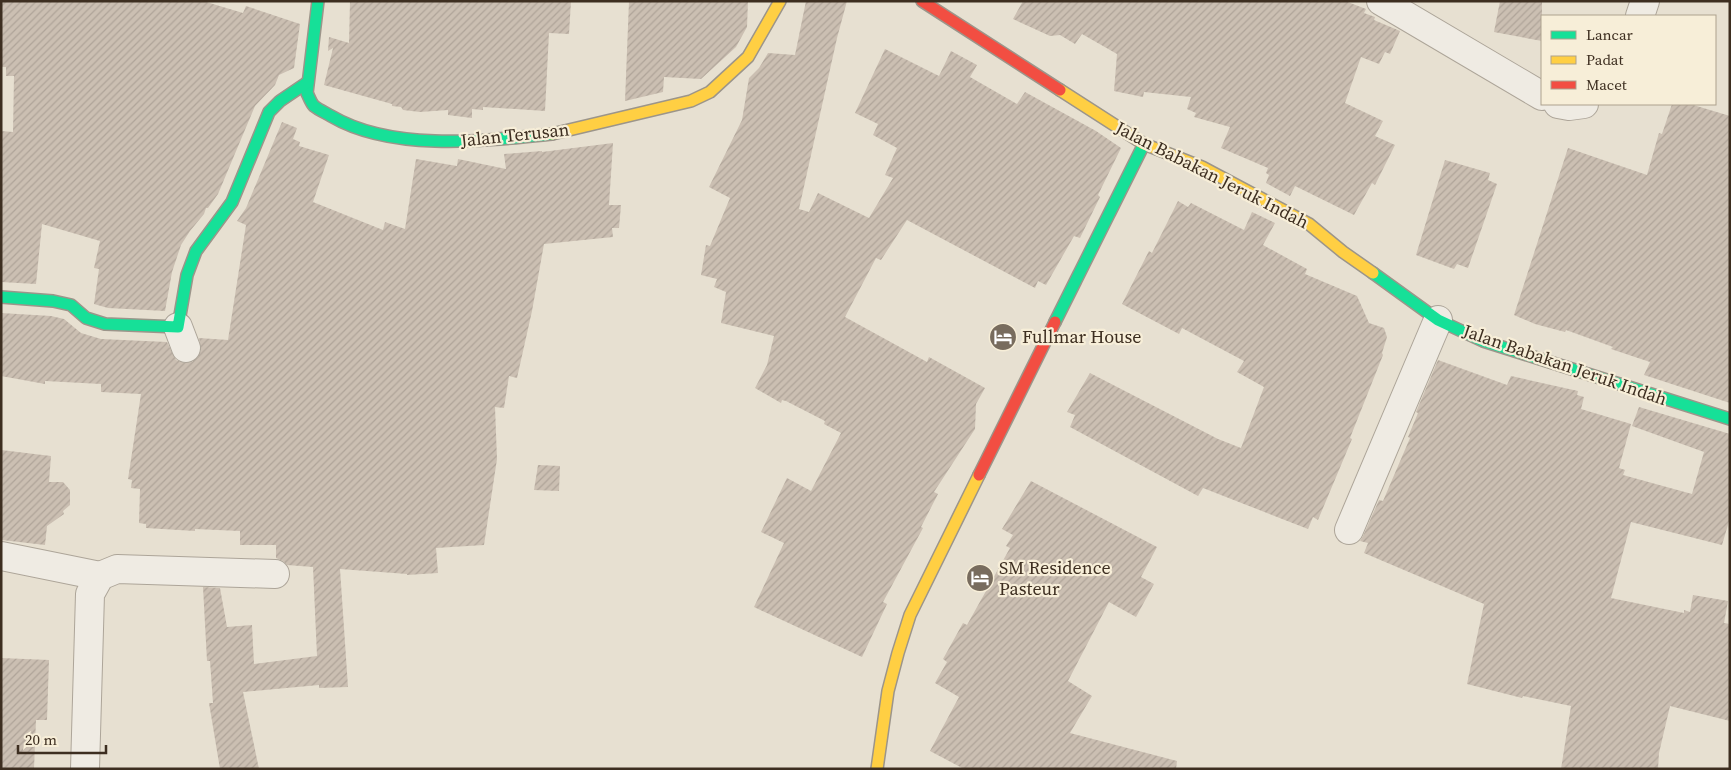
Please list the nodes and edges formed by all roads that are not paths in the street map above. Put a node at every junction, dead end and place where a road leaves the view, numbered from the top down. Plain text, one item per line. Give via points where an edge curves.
1 (318, 1) edge
2 (780, 1) edge
3 (922, 1) edge
4 (1381, 1) edge
5 (1645, 1) edge
6 (1640, 15) edge
7 (308, 82) junction
8 (1541, 95) edge
9 (1564, 105) edge
10 (1576, 105) edge
11 (1144, 144) junction
12 (1, 297) edge
13 (1438, 320) junction
14 (1730, 420) edge
15 (1349, 530) dead end
16 (1, 556) edge
17 (275, 574) dead end
18 (100, 576) junction
19 (85, 769) edge
20 (877, 769) edge

1 - 7 street, Jalan Terusan
2 - 7 street, Jalan Terusan via 748,57 710,92 691,101 554,134 480,141 432,141 374,134 346,126 314,106 307,93
3 - 11 street, Jalan Babakan Jeruk Indah
4 - 8 street
5 - 6 street
7 - 12 street via 269,112 232,202 196,251 187,275 182,338 105,324 86,318 71,306 53,301
9 - 10 street
11 - 13 street, Jalan Babakan Jeruk Indah via 1202,167 1309,224
11 - 20 street via 910,616 901,640 881,725
13 - 14 street, Jalan Babakan Jeruk Indah via 1483,341
13 - 15 street
16 - 18 street
17 - 18 street via 117,569
18 - 19 street via 90,594

